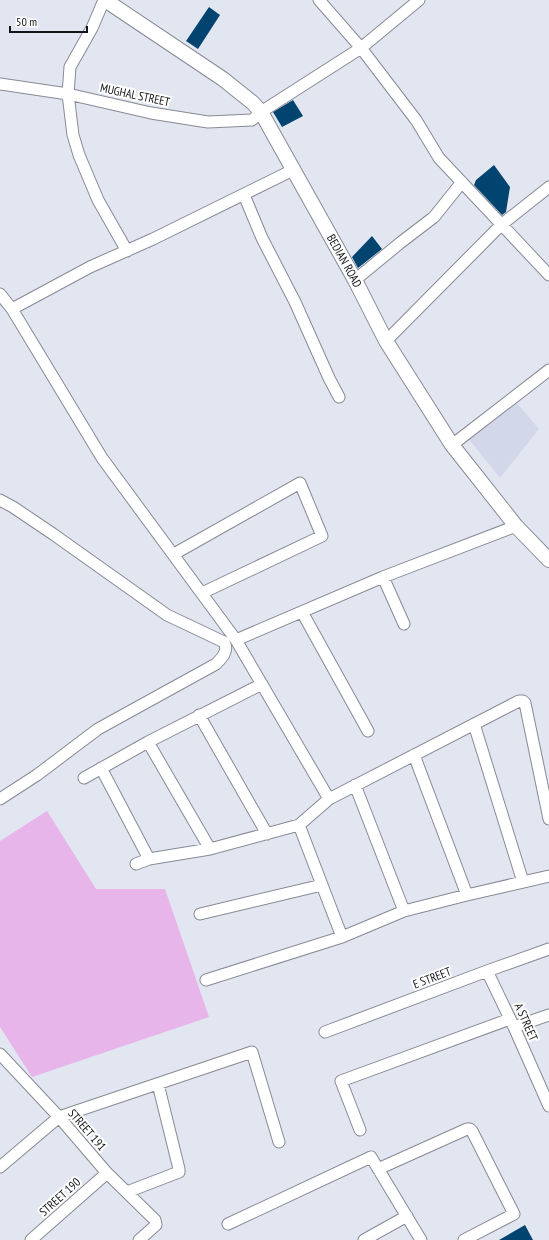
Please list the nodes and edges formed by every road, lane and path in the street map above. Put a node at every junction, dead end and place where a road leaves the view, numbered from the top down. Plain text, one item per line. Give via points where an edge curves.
1 (104, 0) edge
2 (319, 0) edge
3 (419, 0) edge
4 (361, 48) junction
5 (0, 84) edge
6 (68, 94) junction
7 (262, 112) junction
8 (293, 170) junction
9 (462, 182) junction
10 (549, 187) edge
11 (244, 195) junction
12 (501, 225) junction
13 (126, 251) junction
14 (549, 276) edge
15 (355, 280) junction
16 (0, 294) edge
17 (12, 309) junction
18 (386, 341) junction
19 (549, 370) edge
20 (339, 397) dead end
21 (452, 446) junction
22 (0, 500) edge
23 (516, 526) junction
24 (174, 554) junction
25 (549, 560) edge
26 (383, 576) junction
27 (202, 593) junction
28 (302, 612) junction
29 (404, 624) dead end
30 (236, 640) junction
31 (262, 684) junction
32 (200, 715) junction
33 (474, 724) junction
34 (368, 731) dead end
35 (148, 742) junction
36 (414, 755) junction
37 (101, 768) junction
38 (84, 778) dead end
39 (356, 785) junction
40 (0, 799) edge
41 (329, 799) junction
42 (549, 818) edge
43 (299, 825) junction
44 (267, 834) junction
45 (210, 849) junction
46 (149, 859) junction
47 (136, 864) dead end
48 (549, 876) edge
49 (523, 882) junction
50 (322, 885) junction
51 (467, 895) junction
52 (404, 911) junction
53 (200, 914) dead end
54 (342, 938) junction
55 (549, 949) edge
56 (487, 971) junction
57 (206, 980) dead end
58 (549, 1014) edge
59 (512, 1023) junction
60 (325, 1032) dead end
61 (2, 1060) edge
62 (158, 1084) junction
63 (545, 1090) edge
64 (549, 1106) edge
65 (59, 1118) junction
66 (360, 1130) dead end
67 (279, 1142) dead end
68 (0, 1167) edge
69 (378, 1169) junction
70 (107, 1173) junction
71 (126, 1192) junction
72 (406, 1216) junction
73 (228, 1224) dead end
74 (31, 1240) edge
75 (139, 1240) edge
76 (364, 1240) edge
77 (421, 1240) edge
78 (464, 1240) edge

1 - 6 street via 70,67
1 - 7 main road, BEDIAN ROAD via 223,79
2 - 4 street
3 - 4 street, MUGHAL STREET
4 - 7 street, MUGHAL STREET
4 - 9 street via 416,120 439,158
5 - 6 street, MUGHAL STREET
6 - 7 street, MUGHAL STREET via 151,113 208,122 252,120
6 - 13 street via 73,135 79,155 98,200
7 - 8 main road, BEDIAN ROAD
8 - 11 street
8 - 15 main road, BEDIAN ROAD
9 - 12 street
9 - 15 street via 434,217
10 - 12 street
11 - 13 street
11 - 20 street via 262,238
12 - 14 street
12 - 18 street
13 - 17 street
15 - 18 main road, BEDIAN ROAD
16 - 17 street
17 - 24 street via 102,458
18 - 21 main road, BEDIAN ROAD
19 - 21 street
21 - 23 main road, BEDIAN ROAD
22 - 40 street via 53,534 167,615 226,645 223,658 216,664 98,729
23 - 25 main road, BEDIAN ROAD
23 - 26 street
24 - 27 street
24 - 27 street via 300,483 322,536
26 - 28 street
26 - 29 street
27 - 30 street
28 - 30 street
28 - 34 street
30 - 31 street
31 - 32 street
31 - 41 street
32 - 35 street
32 - 44 street
33 - 36 street
33 - 42 street via 519,701 525,703
33 - 49 street
35 - 37 street
35 - 45 street
36 - 39 street
36 - 51 street
37 - 38 street
37 - 46 street
39 - 41 street
39 - 52 street
41 - 43 street
43 - 44 street
43 - 50 street
44 - 45 street
45 - 46 street
46 - 47 street
48 - 49 street
49 - 51 street
50 - 53 street
50 - 54 street
51 - 52 street
52 - 54 street
54 - 57 street
55 - 56 street, E STREET
56 - 59 street, A STREET
56 - 60 street, E STREET
58 - 59 street
59 - 63 street, A STREET
59 - 66 street via 341,1081
61 - 65 street, STREET 191
62 - 65 street
62 - 67 street via 252,1052
62 - 71 street via 179,1172
63 - 64 street, A STREET
65 - 68 street
65 - 70 street, STREET 191
69 - 72 street
69 - 73 street via 371,1157
69 - 78 street via 470,1129 514,1214
70 - 71 street, STREET 191
70 - 74 street, STREET 190
71 - 75 street, STREET 191 via 156,1222 156,1225
72 - 76 street
72 - 77 street

